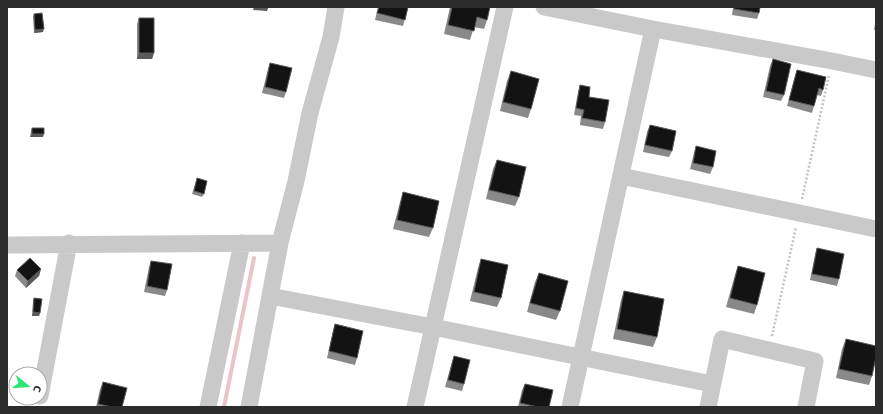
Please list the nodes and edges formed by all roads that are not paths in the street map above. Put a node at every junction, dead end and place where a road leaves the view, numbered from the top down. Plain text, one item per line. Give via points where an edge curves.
1 (336, 7) edge
2 (505, 7) edge
3 (544, 7) edge
4 (653, 29) junction
5 (876, 70) edge
6 (621, 176) junction
7 (876, 229) edge
8 (69, 243) junction
9 (242, 243) junction
10 (280, 243) junction
11 (7, 245) edge
12 (270, 296) junction
13 (432, 327) junction
14 (581, 357) junction
15 (46, 366) edge
16 (712, 384) junction
17 (208, 407) edge
18 (249, 407) edge
19 (415, 407) edge
20 (570, 407) edge
21 (708, 407) edge
22 (806, 407) edge

1 - 10 lane
2 - 13 lane
3 - 4 lane
4 - 5 lane
4 - 6 lane
6 - 7 lane
6 - 14 lane
8 - 9 lane
8 - 11 lane
8 - 15 lane
9 - 10 lane
9 - 17 lane
10 - 12 lane
12 - 13 lane
12 - 18 lane
13 - 14 lane
13 - 19 lane
14 - 16 lane
14 - 20 lane
16 - 21 lane
16 - 22 lane via 722,339 816,361

